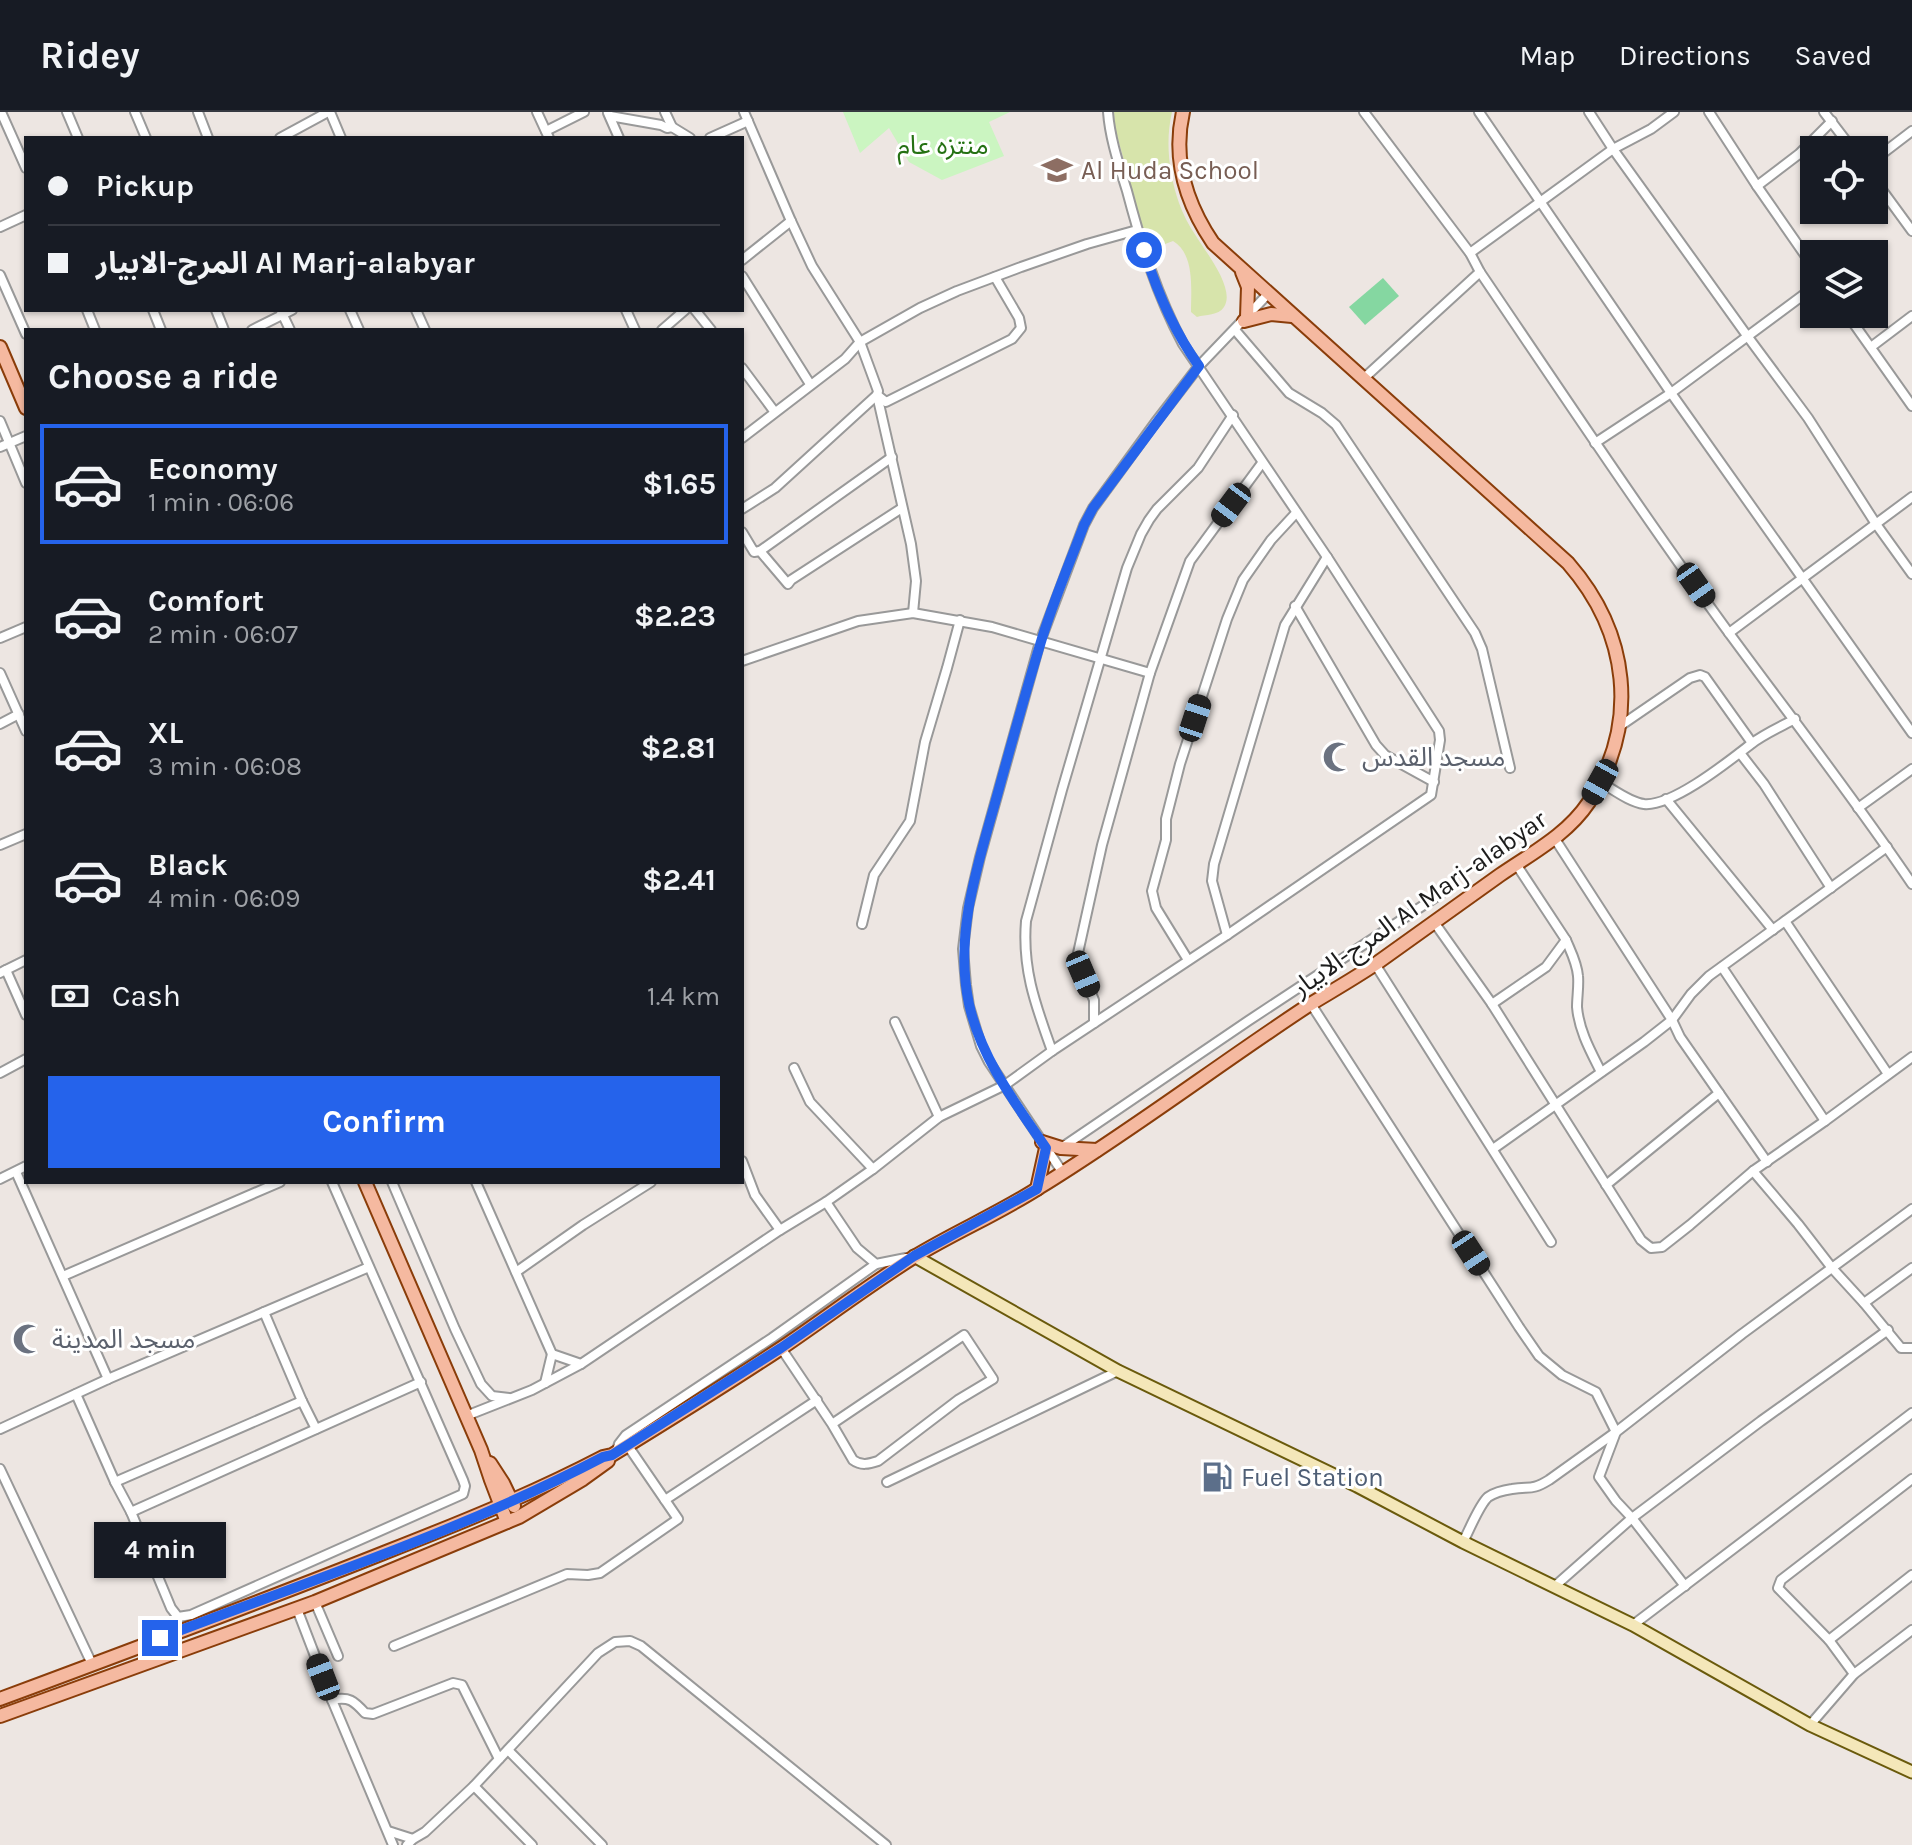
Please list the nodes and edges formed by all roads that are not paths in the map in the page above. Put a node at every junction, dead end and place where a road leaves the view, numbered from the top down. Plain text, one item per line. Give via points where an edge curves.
1 (1, 112) edge
2 (67, 112) edge
3 (135, 112) edge
4 (198, 112) edge
5 (329, 112) edge
6 (537, 112) edge
7 (584, 112) edge
8 (665, 112) edge
9 (1108, 112) edge
10 (1183, 112) edge
11 (1364, 112) edge
12 (1479, 112) edge
13 (1589, 112) edge
14 (1674, 112) edge
15 (1709, 112) edge
16 (1824, 112) edge
17 (609, 114) edge
18 (746, 116) edge
19 (1832, 121) junction
20 (672, 127) junction
21 (1912, 131) edge
22 (547, 134) edge
23 (77, 136) edge
24 (145, 136) edge
25 (207, 136) edge
26 (284, 136) edge
27 (340, 136) edge
28 (618, 136) edge
29 (687, 136) edge
30 (713, 136) edge
31 (1843, 136) edge
32 (1613, 149) junction
33 (1888, 149) edge
34 (24, 164) edge
35 (1757, 186) junction
36 (1888, 198) edge
37 (1539, 202) junction
38 (24, 216) edge
39 (791, 221) junction
40 (0, 227) edge
41 (1137, 230) junction
42 (1912, 231) edge
43 (1800, 248) edge
44 (1470, 253) junction
45 (744, 258) edge
46 (1241, 269) junction
47 (1480, 272) junction
48 (0, 275) edge
49 (995, 277) junction
50 (744, 279) edge
51 (1268, 294) junction
52 (1800, 298) edge
53 (282, 312) edge
54 (683, 312) edge
55 (697, 312) edge
56 (1292, 316) junction
57 (1912, 316) edge
58 (1242, 323) junction
59 (255, 328) edge
60 (664, 328) edge
61 (709, 328) edge
62 (1857, 328) edge
63 (24, 329) edge
64 (1748, 337) junction
65 (860, 342) junction
66 (0, 347) edge
67 (1871, 347) junction
68 (1199, 366) junction
69 (744, 371) edge
70 (1363, 379) junction
71 (810, 384) junction
72 (1671, 393) junction
73 (877, 395) junction
74 (24, 403) edge
75 (1912, 406) edge
76 (774, 411) junction
77 (1233, 415) junction
78 (0, 421) edge
79 (744, 436) edge
80 (24, 437) edge
81 (1595, 443) junction
82 (4, 445) edge
83 (892, 457) junction
84 (1262, 463) junction
85 (24, 480) edge
86 (1912, 497) edge
87 (744, 508) edge
88 (902, 508) junction
89 (1296, 513) junction
90 (1876, 524) junction
91 (744, 535) edge
92 (760, 551) junction
93 (1327, 557) junction
94 (1912, 574) edge
95 (1803, 579) junction
96 (1295, 606) junction
97 (913, 613) junction
98 (960, 620) junction
99 (24, 628) edge
100 (1729, 633) junction
101 (0, 638) edge
102 (1040, 642) junction
103 (1102, 659) junction
104 (744, 660) edge
105 (0, 673) edge
106 (1150, 673) junction
107 (19, 714) junction
108 (1795, 719) junction
109 (0, 724) edge
110 (24, 726) edge
111 (1620, 726) junction
112 (1912, 733) edge
113 (1752, 743) junction
114 (1740, 753) junction
115 (1510, 768) dead end
116 (1912, 769) edge
117 (1434, 782) junction
118 (1600, 782) junction
119 (1666, 799) junction
120 (1858, 808) junction
121 (24, 835) edge
122 (1555, 839) junction
123 (0, 845) edge
124 (1887, 847) junction
125 (1516, 864) junction
126 (1912, 884) edge
127 (1831, 888) junction
128 (1442, 893) dead end
129 (1785, 921) junction
130 (1434, 922) junction
131 (862, 924) dead end
132 (1773, 930) junction
133 (1227, 935) junction
134 (1566, 940) junction
135 (1188, 960) junction
136 (24, 961) edge
137 (1375, 964) junction
138 (1722, 967) junction
139 (3, 971) edge
140 (1311, 1004) junction
141 (1492, 1004) junction
142 (24, 1011) edge
143 (1672, 1020) junction
144 (1248, 1021) junction
145 (895, 1022) dead end
146 (1094, 1023) junction
147 (1260, 1038) junction
148 (1052, 1051) junction
149 (1912, 1057) edge
150 (24, 1060) edge
151 (794, 1068) dead end
152 (1601, 1072) junction
153 (0, 1073) edge
154 (1888, 1074) junction
155 (1005, 1085) junction
156 (1719, 1093) junction
157 (1555, 1105) junction
158 (939, 1117) junction
159 (1825, 1121) junction
160 (1044, 1145) junction
161 (1061, 1148) junction
162 (1493, 1149) junction
163 (1097, 1150) junction
164 (1767, 1162) junction
165 (744, 1166) edge
166 (24, 1167) edge
167 (873, 1169) junction
168 (1753, 1171) junction
169 (16, 1172) junction
170 (1063, 1173) junction
171 (0, 1179) edge
172 (275, 1184) edge
173 (333, 1184) edge
174 (366, 1184) edge
175 (393, 1184) edge
176 (477, 1184) edge
177 (648, 1184) edge
178 (1606, 1185) junction
179 (1037, 1189) junction
180 (826, 1202) junction
181 (1912, 1209) edge
182 (780, 1230) junction
183 (1551, 1242) dead end
184 (914, 1256) junction
185 (876, 1264) junction
186 (369, 1267) junction
187 (1832, 1268) junction
188 (1912, 1268) edge
189 (516, 1272) junction
190 (63, 1276) junction
191 (1864, 1303) junction
192 (264, 1312) junction
193 (1888, 1330) junction
194 (781, 1348) junction
195 (1912, 1348) edge
196 (552, 1354) junction
197 (581, 1364) junction
198 (1118, 1371) junction
199 (108, 1379) junction
200 (421, 1382) junction
201 (545, 1383) junction
202 (76, 1394) junction
203 (510, 1398) junction
204 (817, 1400) junction
205 (302, 1401) junction
206 (1912, 1413) edge
207 (466, 1416) junction
208 (832, 1424) junction
209 (0, 1429) edge
210 (316, 1429) junction
211 (1616, 1432) junction
212 (628, 1446) junction
213 (614, 1454) junction
214 (0, 1469) edge
215 (1912, 1479) edge
216 (115, 1482) junction
217 (497, 1482) junction
218 (887, 1482) dead end
219 (533, 1492) junction
220 (665, 1500) junction
221 (507, 1504) junction
222 (131, 1512) junction
223 (479, 1515) junction
224 (1632, 1518) junction
225 (513, 1519) junction
226 (1463, 1542) junction
227 (1912, 1575) edge
228 (1555, 1586) junction
229 (1685, 1586) junction
230 (315, 1602) junction
231 (297, 1609) junction
232 (1633, 1625) junction
233 (1912, 1630) edge
234 (1829, 1640) junction
235 (394, 1646) dead end
236 (338, 1656) dead end
237 (92, 1664) junction
238 (1854, 1674) junction
239 (0, 1699) edge
240 (332, 1700) junction
241 (0, 1716) edge
242 (1810, 1725) junction
243 (508, 1750) junction
244 (499, 1759) junction
245 (1912, 1772) edge
246 (474, 1786) junction
247 (388, 1831) junction
248 (410, 1842) edge
249 (393, 1845) edge
250 (532, 1845) edge
251 (602, 1845) edge
252 (886, 1845) edge

1 - 34 street
2 - 23 street
3 - 24 street
4 - 25 street
5 - 26 street
5 - 27 street
6 - 22 street
7 - 22 street
8 - 20 street
9 - 41 street
10 - 46 main road, المرج-الابيار Al Marj-alabyar via 1178,150 1189,199 1213,243
11 - 44 street
12 - 37 street
13 - 32 street
14 - 32 street
15 - 35 street
16 - 19 street
17 - 20 street
17 - 28 street
18 - 30 street
18 - 39 street
19 - 31 street
19 - 35 street
20 - 29 street
21 - 33 street
32 - 37 street
32 - 64 street
35 - 43 street
36 - 42 street
37 - 44 street
37 - 72 street
38 - 40 street
39 - 45 street
39 - 65 street via 812,266
41 - 49 street
41 - 68 street via 1167,314
44 - 47 street
46 - 51 main road, المرج-الابيار Al Marj-alabyar
46 - 58 main road via 1248,287
47 - 70 street
47 - 81 street
48 - 63 street
49 - 65 street via 920,308
49 - 73 street via 1019,318 1021,328 1012,339 886,402
50 - 71 street
51 - 56 main road, المرج-الابيار Al Marj-alabyar
51 - 58 street
52 - 64 street
53 - 59 street
54 - 60 street
55 - 61 street
56 - 58 main road via 1271,314
56 - 70 main road, المرج-الابيار Al Marj-alabyar
57 - 67 street
58 - 68 street
58 - 115 street via 1289,393 1336,425 1468,622 1482,649
62 - 67 street
64 - 72 street
64 - 90 street
65 - 71 street
65 - 73 street
66 - 74 main road
67 - 75 street
68 - 77 street
68 - 102 street via 1093,508
69 - 76 street
70 - 111 main road, المرج-الابيار Al Marj-alabyar via 1512,511 1587,586 1610,630 1620,666
71 - 76 street
72 - 81 street
72 - 95 street
73 - 83 street
73 - 87 street via 775,488
76 - 79 street
77 - 84 street
77 - 103 street via 1198,468 1143,529
78 - 82 street
80 - 82 street
81 - 100 street
82 - 85 street
83 - 88 street
83 - 92 street
84 - 89 street
84 - 106 street via 1190,561
86 - 90 street
88 - 92 street via 788,584
88 - 97 street via 916,581
89 - 93 street
89 - 135 street via 1243,580 1166,819 1166,840 1152,891 1156,908
90 - 94 street
90 - 95 street
91 - 92 street via 754,552
93 - 96 street
93 - 117 street via 1439,731
95 - 100 street
95 - 112 street
96 - 117 street via 1376,745
96 - 133 street via 1214,864 1212,881
97 - 98 street
97 - 104 street via 858,621
98 - 102 street
98 - 131 street via 925,742 910,821 874,875
99 - 101 street
100 - 108 street
102 - 103 street
102 - 155 street via 980,857 963,949 981,1046
103 - 106 street
103 - 148 street via 1026,921 1030,986
105 - 107 street
106 - 146 street via 1078,953 1094,1000
107 - 109 street
107 - 110 street
108 - 113 street
108 - 120 street
111 - 113 street via 1700,675
111 - 118 main road, المرج-الابيار Al Marj-alabyar
113 - 114 street
114 - 119 street
114 - 127 street
116 - 120 street
117 - 133 street via 1424,801
118 - 119 street via 1644,804
118 - 122 main road, المرج-الابيار Al Marj-alabyar
119 - 132 street
120 - 124 street
121 - 123 street
122 - 125 main road, المرج-الابيار Al Marj-alabyar
122 - 143 street
124 - 126 street
124 - 127 street
125 - 130 main road, المرج-الابيار Al Marj-alabyar
125 - 134 street
127 - 129 street
128 - 144 street
129 - 132 street
129 - 154 street
130 - 137 main road, المرج-الابيار Al Marj-alabyar
130 - 141 street
132 - 138 street
133 - 135 street
134 - 141 street via 1546,967
134 - 152 street via 1578,976 1580,1023
135 - 146 street
136 - 139 street
137 - 140 main road, المرج-الابيار Al Marj-alabyar
137 - 162 street
138 - 143 street
138 - 159 street
139 - 142 street
140 - 147 main road, المرج-الابيار Al Marj-alabyar
140 - 211 street via 1539,1356 1596,1392
141 - 157 street
143 - 152 street
143 - 156 street
144 - 147 street
144 - 161 street
145 - 158 street
146 - 148 street
147 - 163 main road, المرج-الابيار Al Marj-alabyar
148 - 155 street
149 - 154 street
150 - 153 street
151 - 167 street via 810,1102
152 - 157 street
154 - 159 street
155 - 158 street
155 - 160 street
156 - 164 street
156 - 178 street
157 - 162 street
157 - 178 street
158 - 167 street
159 - 164 street
160 - 161 main road
160 - 170 street
160 - 179 main road
161 - 163 main road
162 - 183 street
163 - 170 main road, المرج-الابيار Al Marj-alabyar
164 - 168 street
165 - 182 street via 755,1195
166 - 169 street
167 - 180 street
168 - 178 street via 1656,1249 1641,1240
168 - 187 street
169 - 171 street
169 - 190 street
170 - 179 main road, المرج-الابيار Al Marj-alabyar
172 - 190 street
173 - 186 street
174 - 207 main road
175 - 203 street via 481,1384 492,1396
176 - 189 street
177 - 189 street
179 - 184 main road, المرج-الابيار Al Marj-alabyar
180 - 182 street
180 - 185 street via 857,1248
181 - 187 street
182 - 197 street
184 - 185 street
184 - 194 main road, المرج-الابيار Al Marj-alabyar
184 - 198 street
185 - 213 street via 626,1435
186 - 192 street
186 - 200 street
187 - 191 street
187 - 211 street
188 - 191 street
189 - 196 street
190 - 199 street
191 - 193 street
192 - 199 street
192 - 205 street
193 - 195 street via 1901,1348
193 - 224 street
194 - 204 street
194 - 212 main road, المرج-الابيار Al Marj-alabyar
196 - 197 street
196 - 201 street
197 - 201 street
198 - 218 street
198 - 226 street
199 - 202 street
200 - 210 street
200 - 222 street via 463,1480 465,1490 458,1497 184,1617 171,1608
201 - 203 street
202 - 209 street
202 - 216 street
203 - 207 street
204 - 208 street
204 - 220 street
205 - 210 street
205 - 216 street
206 - 229 street
207 - 217 main road
208 - 208 street via 964,1335 993,1379 868,1464 853,1460
210 - 222 street
211 - 224 street via 1599,1477
211 - 226 street via 1538,1486 1487,1498
212 - 213 main road, المرج-الابيار Al Marj-alabyar
212 - 220 street
213 - 219 main road, المرج-الابيار Al Marj-alabyar
213 - 225 main road, المرج-الابيار Al Marj-alabyar via 594,1472
214 - 237 street
215 - 234 street via 1781,1580 1778,1588
216 - 222 street
217 - 219 main road
217 - 221 main road
217 - 223 main road
219 - 221 main road, المرج-الابيار Al Marj-alabyar
220 - 235 street via 678,1519 600,1573 567,1574
221 - 223 main road, المرج-الابيار Al Marj-alabyar
221 - 225 main road
223 - 237 main road, المرج-الابيار Al Marj-alabyar
224 - 228 street
224 - 229 street
225 - 230 main road, المرج-الابيار Al Marj-alabyar
226 - 228 street
227 - 234 street
228 - 232 street
229 - 232 street
230 - 231 main road, المرج-الابيار Al Marj-alabyar
230 - 236 street
231 - 240 street
231 - 241 main road, المرج-الابيار Al Marj-alabyar
232 - 242 street
233 - 238 street
234 - 238 street
237 - 239 main road, المرج-الابيار Al Marj-alabyar
238 - 242 street
240 - 244 street via 351,1700 373,1714 453,1683 462,1685
240 - 247 street
242 - 245 street
243 - 244 street
243 - 251 street
243 - 252 street via 598,1653 615,1642 630,1641
244 - 246 street
246 - 248 street
246 - 250 street
247 - 248 street
247 - 249 street

